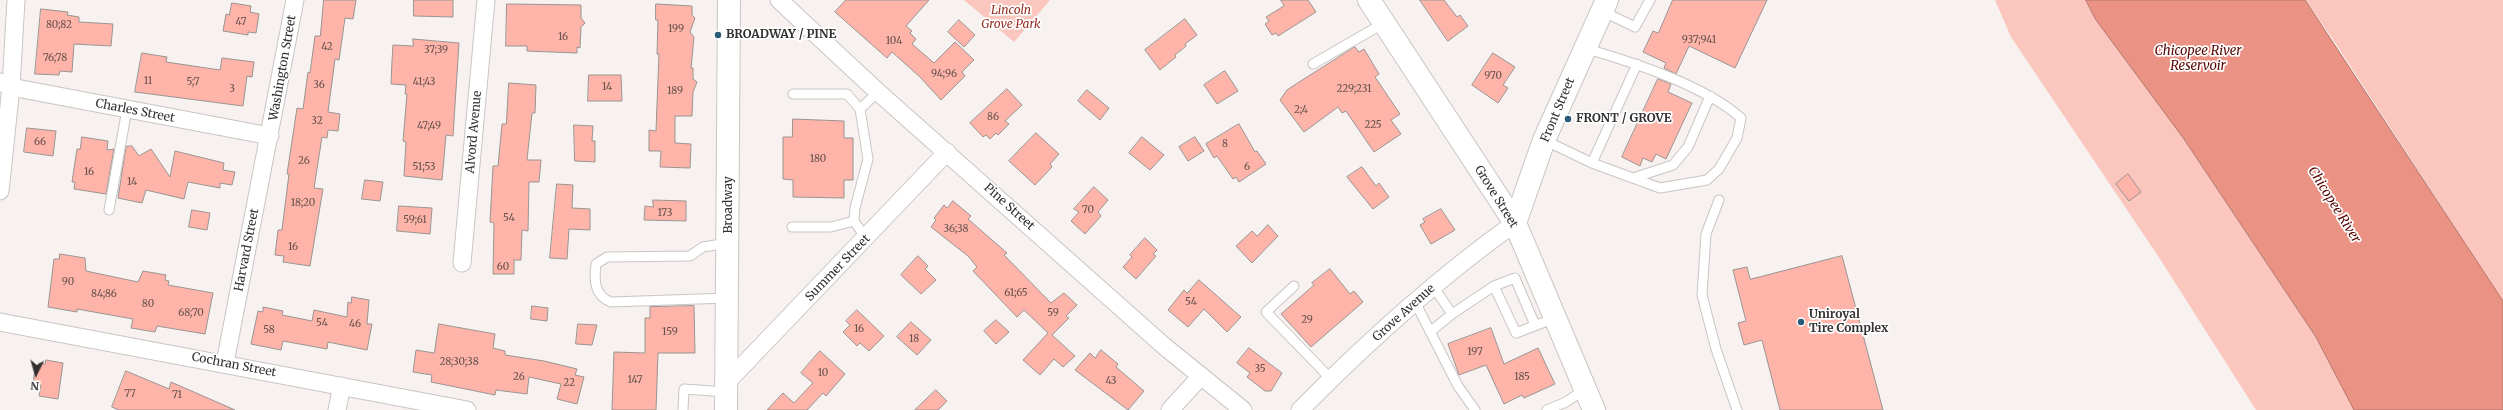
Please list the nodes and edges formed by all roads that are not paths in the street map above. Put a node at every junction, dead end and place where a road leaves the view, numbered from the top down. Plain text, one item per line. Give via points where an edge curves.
1 (16, 0) edge
2 (295, 0) edge
3 (486, 0) edge
4 (729, 0) edge
5 (779, 0) edge
6 (1369, 0) edge
7 (1650, 0) edge
8 (1604, 5) edge
9 (1384, 23) junction
10 (1584, 48) junction
11 (1313, 64) dead end
12 (1637, 64) junction
13 (5, 85) edge
14 (878, 92) junction
15 (793, 94) dead end
16 (1710, 96) junction
17 (127, 109) junction
18 (860, 109) junction
19 (270, 136) junction
20 (1544, 140) junction
21 (947, 152) junction
22 (1592, 163) junction
23 (1634, 178) junction
24 (0, 191) edge
25 (1719, 200) dead end
26 (109, 210) dead end
27 (854, 221) junction
28 (1515, 223) junction
29 (792, 227) dead end
30 (866, 238) junction
31 (728, 243) junction
32 (462, 264) dead end
33 (1294, 286) dead end
34 (1433, 286) junction
35 (1494, 286) junction
36 (728, 298) junction
37 (1415, 302) junction
38 (1452, 314) junction
39 (1555, 318) junction
40 (0, 322) edge
41 (1535, 325) junction
42 (1430, 332) junction
43 (225, 363) junction
44 (1201, 376) junction
45 (1331, 379) junction
46 (342, 386) junction
47 (1585, 390) junction
48 (726, 395) edge
49 (337, 410) edge
50 (467, 410) edge
51 (683, 410) edge
52 (1170, 410) edge
53 (1243, 410) edge
54 (1300, 410) edge
55 (1475, 410) edge
56 (1547, 410) edge
57 (1594, 410) edge
58 (1737, 410) edge

1 - 13 street
2 - 19 street, Washington Street
3 - 32 street, Alvord Avenue
4 - 31 main road, Broadway
5 - 14 street, Pine Street
6 - 9 main road, Grove Street
7 - 8 lane via 1635,27
8 - 10 main road, Front Street
9 - 11 lane
9 - 28 main road, Grove Street
10 - 12 lane
10 - 20 main road, Front Street
12 - 16 lane
12 - 22 lane
13 - 17 street, Charles Street
13 - 24 street
14 - 18 lane
14 - 21 street, Pine Street
15 - 18 lane via 847,94
16 - 23 lane via 1688,147 1674,166
16 - 23 lane via 1727,105 1741,118 1737,138 1719,169 1707,180 1660,188
17 - 19 street, Charles Street
17 - 26 lane
18 - 27 lane via 868,159
19 - 43 street, Harvard Street
20 - 22 lane
20 - 28 main road, Front Street
21 - 30 street, Summer Street
21 - 44 street, Pine Street
22 - 23 lane
25 - 58 lane via 1706,234 1702,295 1716,349
27 - 29 lane via 831,227
27 - 30 lane
28 - 34 street, Grove Avenue via 1464,259
28 - 39 main road, Grove Street
30 - 48 street, Summer Street
31 - 36 main road, Broadway
31 - 36 lane via 703,247 690,256 607,257 596,264 594,276 597,291 603,300 611,302
33 - 45 lane via 1266,312
34 - 37 street, Grove Avenue
34 - 38 lane
35 - 38 lane
35 - 41 lane via 1516,333
35 - 41 lane via 1515,278
36 - 48 main road, Broadway
37 - 42 lane
37 - 45 street, Grove Avenue
38 - 42 lane
39 - 41 lane
39 - 47 main road, Grove Street
40 - 43 street, Cochran Street
42 - 55 lane via 1458,386
43 - 46 street, Cochran Street
44 - 52 street
44 - 53 street, Pine Street
45 - 54 street, Grove Avenue
46 - 49 street
46 - 50 street, Cochran Street
47 - 56 lane
47 - 57 main road, Grove Street
48 - 51 lane via 684,389

